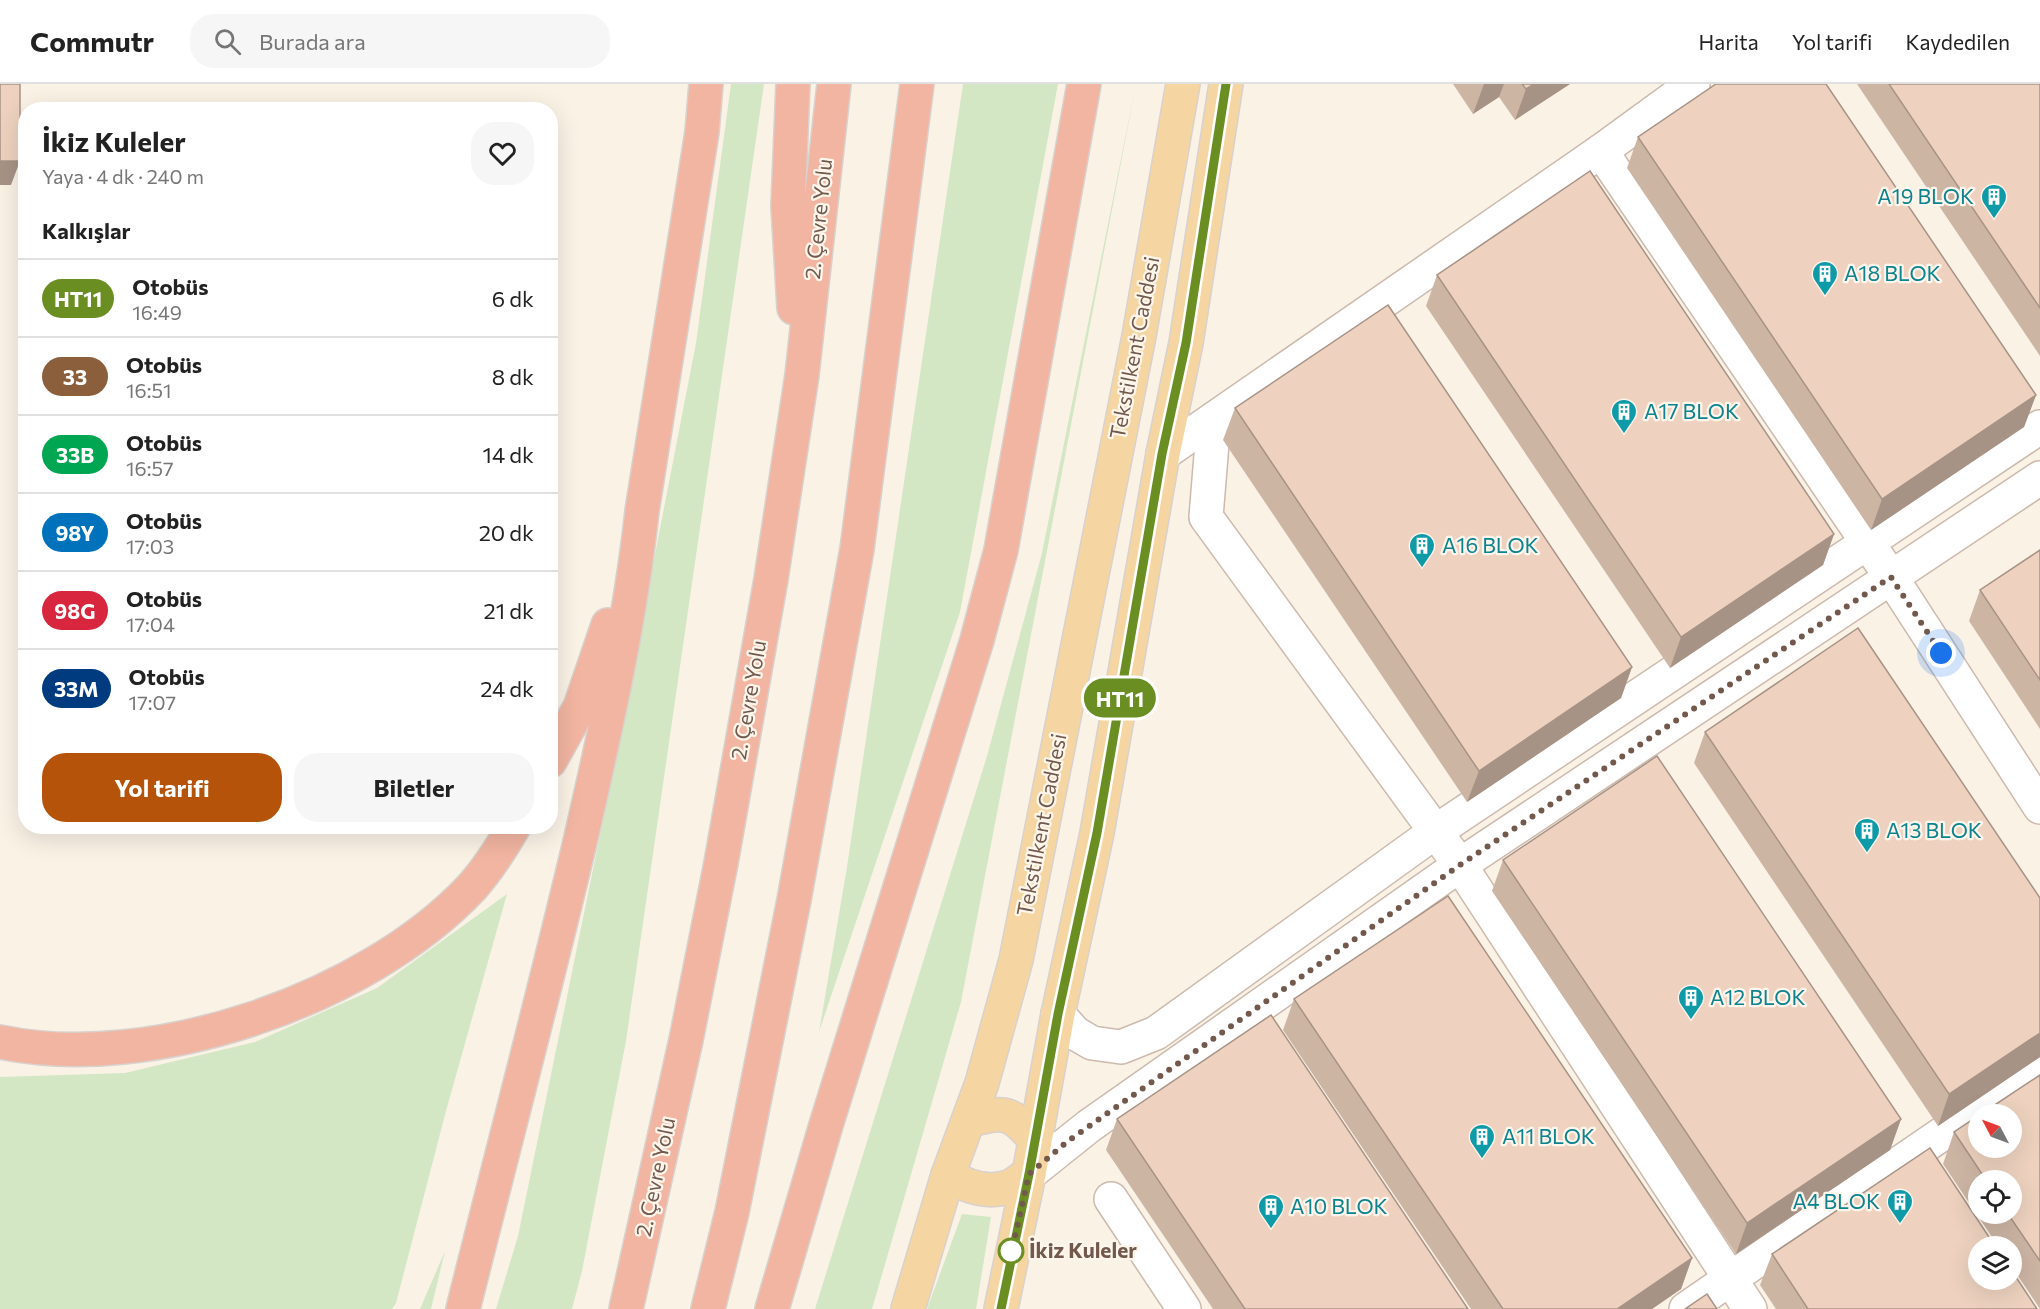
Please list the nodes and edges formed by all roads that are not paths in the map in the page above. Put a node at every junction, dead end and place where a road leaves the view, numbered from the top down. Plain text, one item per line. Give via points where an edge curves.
1 (706, 84) edge
2 (794, 84) edge
3 (834, 84) edge
4 (917, 84) edge
5 (1084, 84) edge
6 (1183, 84) edge
7 (1226, 84) edge
8 (1693, 84) edge
9 (1601, 151) junction
10 (802, 375) junction
11 (1214, 419) junction
12 (2040, 427) edge
13 (1162, 454) junction
14 (2040, 478) edge
15 (642, 511) junction
16 (1867, 542) junction
17 (1891, 577) junction
18 (558, 747) edge
19 (2040, 807) edge
20 (1435, 832) junction
21 (509, 834) edge
22 (1460, 865) junction
23 (1058, 1014) junction
24 (0, 1041) edge
25 (2040, 1067) edge
26 (970, 1120) junction
27 (1034, 1138) junction
28 (1029, 1174) junction
29 (948, 1175) junction
30 (1111, 1199) dead end
31 (1731, 1279) junction
32 (463, 1309) edge
33 (626, 1309) edge
34 (708, 1309) edge
35 (772, 1309) edge
36 (908, 1309) edge
37 (1001, 1309) edge
38 (1184, 1309) edge
39 (1686, 1309) edge
40 (1750, 1309) edge

1 - 15 highway via 702,132
2 - 10 highway via 788,206
3 - 10 highway, 2. Çevre Yolu
4 - 34 highway via 857,549 792,911 732,1212
5 - 35 highway via 1001,550 977,640
6 - 26 main road, Tekstilkent Caddesi via 1139,336 1016,960
7 - 13 main road via 1186,343
8 - 9 street
9 - 11 street
9 - 16 street
10 - 33 highway, 2. Çevre Yolu via 721,863
11 - 13 street
11 - 20 street via 1206,517
12 - 16 street
13 - 23 main road via 1097,833
14 - 17 street
15 - 18 highway via 596,664 580,708
15 - 32 highway via 636,569 607,726 550,970
16 - 17 street
16 - 20 street
17 - 19 street
17 - 22 street
20 - 22 street
20 - 23 street via 1156,1033 1121,1047 1092,1043 1075,1033
21 - 24 highway via 473,886 433,924 369,968 325,992 207,1032 146,1045 82,1049 19,1046
22 - 28 street via 1089,1126
22 - 31 street
23 - 27 main road
25 - 31 street
26 - 27 main road via 1006,1114
26 - 29 main road, Tekstilkent Caddesi
27 - 28 main road
28 - 29 main road via 1008,1187 984,1190 964,1185
28 - 37 main road
29 - 36 main road, Tekstilkent Caddesi
30 - 38 street
31 - 39 street
31 - 40 street

